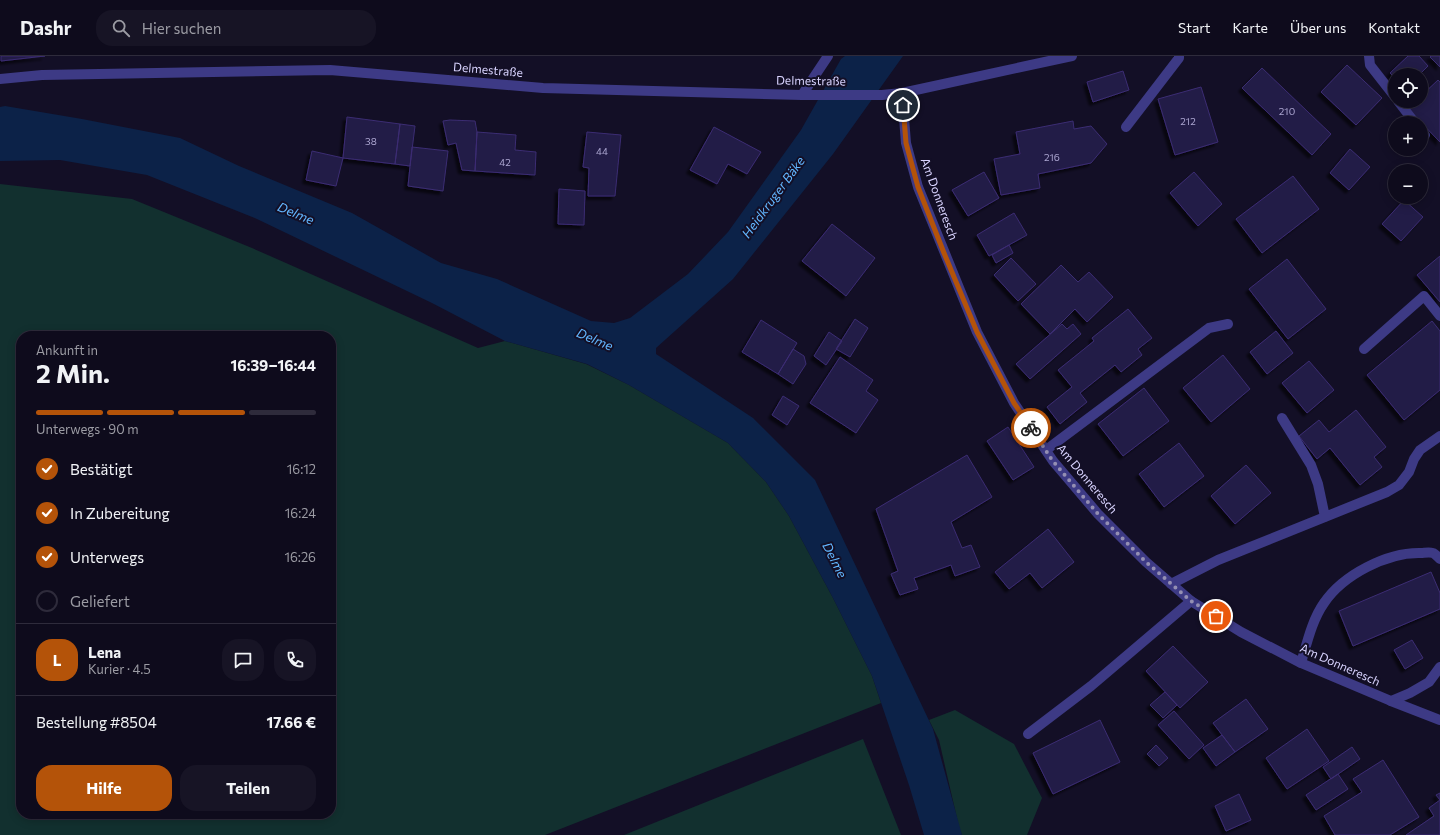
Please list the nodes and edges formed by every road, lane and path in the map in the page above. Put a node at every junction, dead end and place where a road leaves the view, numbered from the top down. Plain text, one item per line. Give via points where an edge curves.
1 (828, 56) edge
2 (1072, 56) edge
3 (1179, 56) edge
4 (1369, 56) edge
5 (0, 79) edge
6 (1388, 88) edge
7 (902, 93) junction
8 (802, 95) junction
9 (1403, 108) edge
10 (1410, 116) edge
11 (1126, 127) dead end
12 (1440, 316) edge
13 (1228, 324) dead end
14 (1364, 349) dead end
15 (1282, 418) dead end
16 (1440, 436) edge
17 (1046, 450) junction
18 (1325, 517) junction
19 (1440, 559) edge
20 (1171, 584) junction
21 (1191, 601) junction
22 (1301, 663) junction
23 (1440, 667) edge
24 (1391, 701) junction
25 (1440, 720) edge
26 (1028, 734) dead end

1 - 8 street
2 - 7 street, Delmestraße
3 - 11 street
4 - 6 street via 1370,65
5 - 8 street, Delmestraße via 42,75 330,70 543,88
7 - 8 street, Delmestraße
7 - 17 street, Am Donneresch via 906,143 918,187 955,280 977,332 1014,403
9 - 10 street
12 - 14 street via 1424,296
13 - 17 street via 1209,328
15 - 18 street via 1310,465 1318,484
16 - 18 street via 1420,450 1399,485
17 - 20 street, Am Donneresch via 1098,514
18 - 20 street via 1218,560
19 - 22 street via 1433,553 1392,556 1368,566 1345,580 1324,603 1311,630
20 - 21 street, Am Donneresch
21 - 22 street, Am Donneresch via 1241,632
21 - 26 street via 1092,686
22 - 24 street, Am Donneresch
23 - 24 street via 1429,682
24 - 25 street, Am Donneresch

